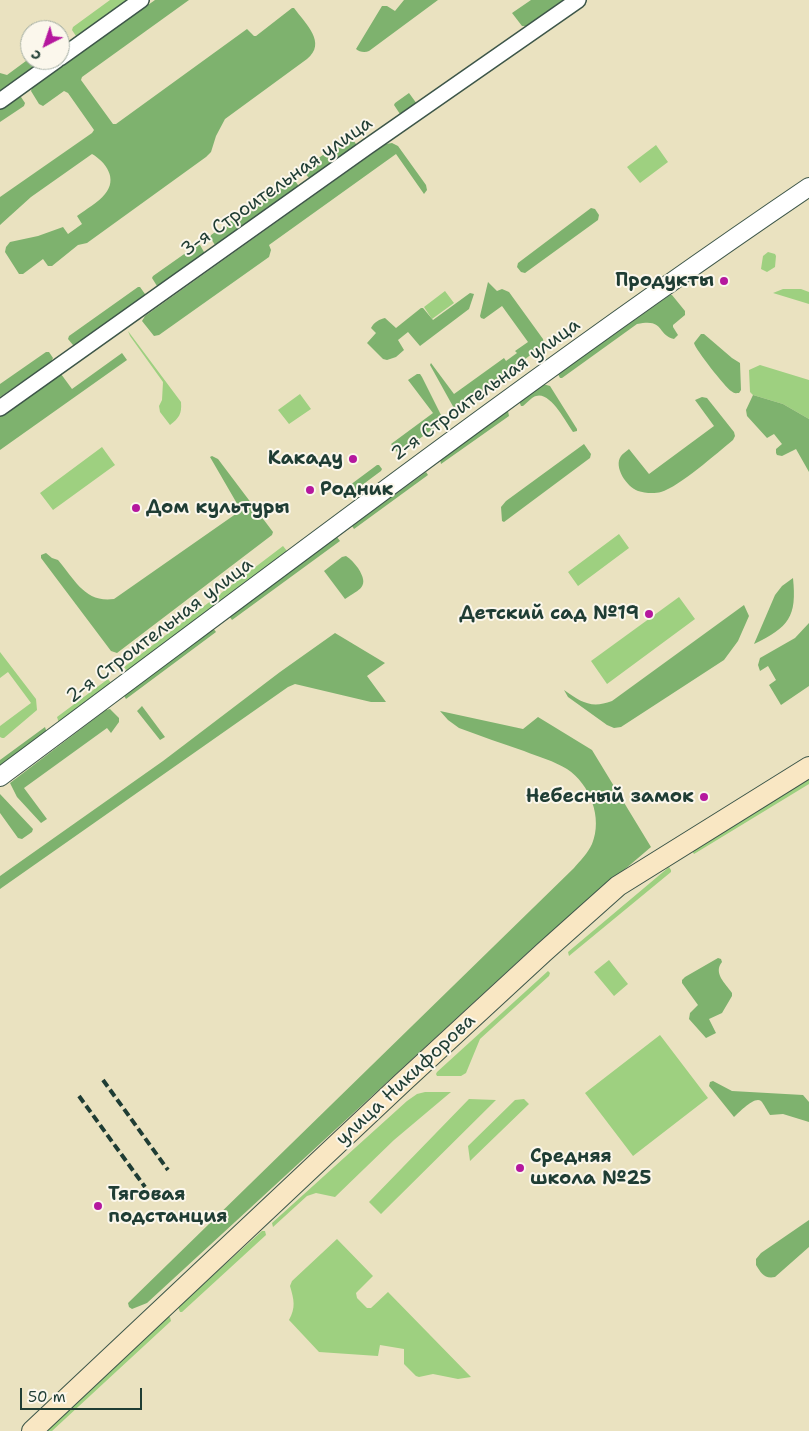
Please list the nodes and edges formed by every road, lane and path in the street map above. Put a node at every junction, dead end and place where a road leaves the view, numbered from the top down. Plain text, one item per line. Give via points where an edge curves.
1 (141, 0) edge
2 (578, 0) edge
3 (70, 51) edge
4 (44, 70) edge
5 (0, 101) edge
6 (809, 187) edge
7 (0, 408) edge
8 (809, 767) edge
9 (0, 777) edge
10 (32, 1431) edge

1 - 3 street
2 - 7 street, 3-я Строительная улица
4 - 5 street
6 - 9 street, 2-я Строительная улица via 548,371
8 - 10 main road, улица Никифорова via 618,886 402,1083

